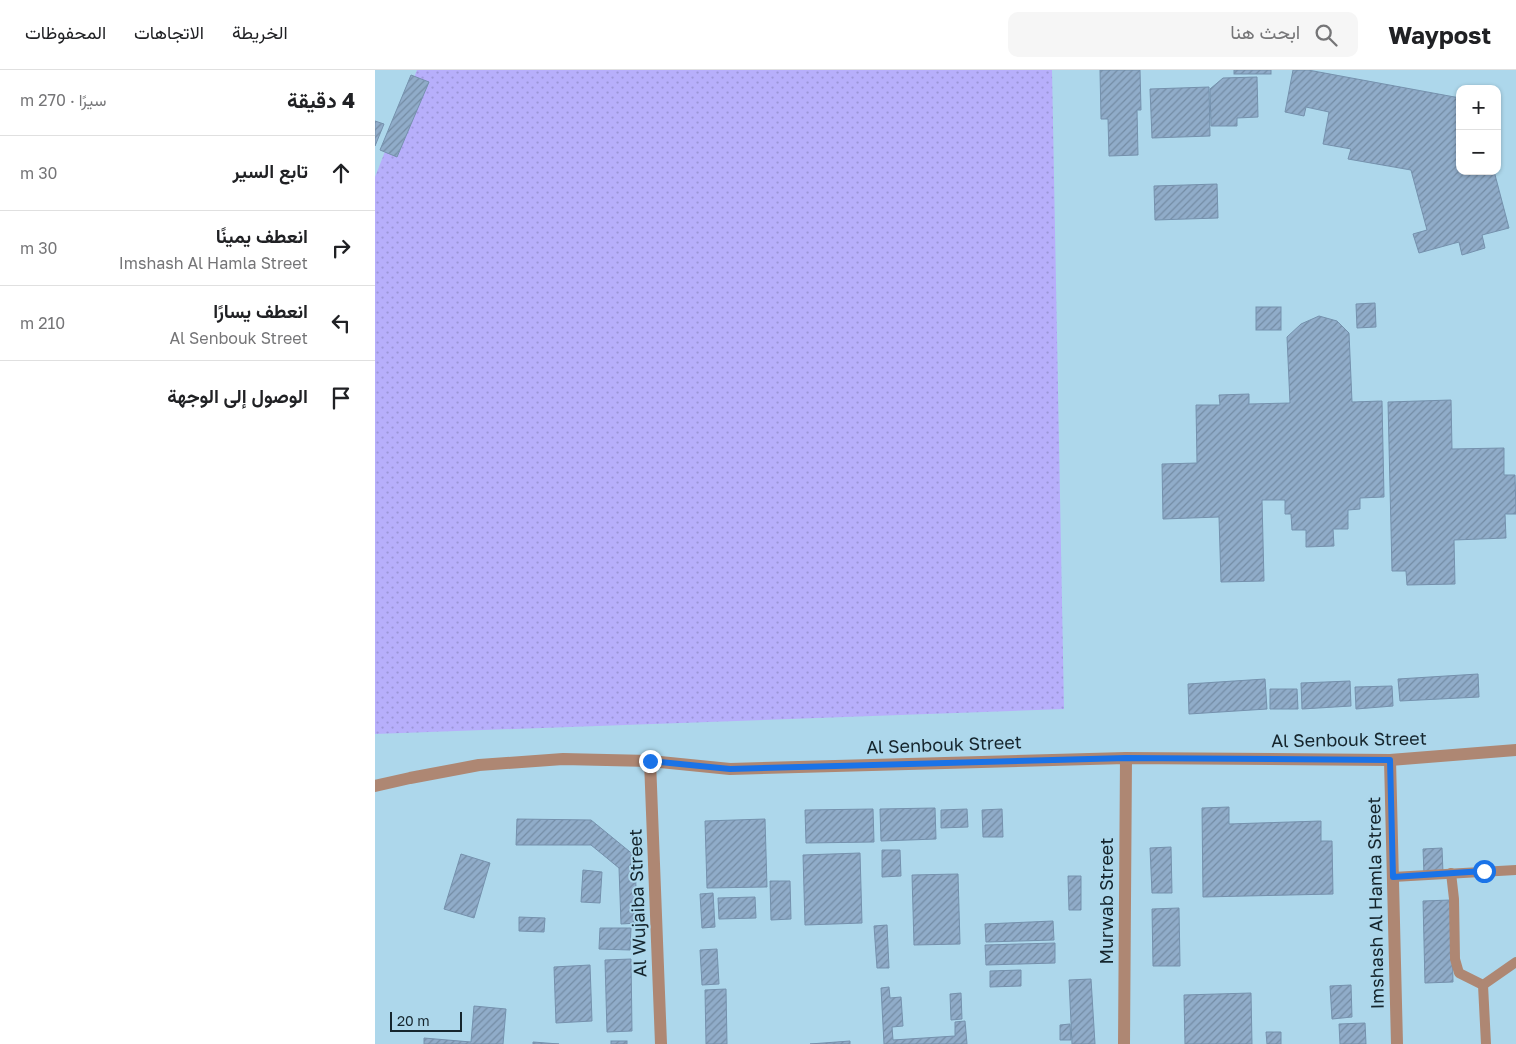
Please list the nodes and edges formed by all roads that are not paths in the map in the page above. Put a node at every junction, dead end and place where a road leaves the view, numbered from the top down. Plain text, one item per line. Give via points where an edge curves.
1 (1516, 750) edge
2 (1126, 758) junction
3 (1390, 760) junction
4 (650, 761) junction
5 (375, 786) edge
6 (1516, 870) edge
7 (1451, 873) junction
8 (1393, 877) junction
9 (1516, 962) edge
10 (1483, 985) junction
11 (661, 1044) edge
12 (1124, 1044) edge
13 (1397, 1044) edge
14 (1486, 1044) edge

1 - 3 street, Al Senbouk Street
2 - 3 street, Al Senbouk Street
2 - 4 street, Al Senbouk Street via 730,769
2 - 12 street, Murwab Street
3 - 8 street, Imshash Al Hamla Street
4 - 5 street, Al Senbouk Street via 563,759 479,765
4 - 11 street, Al Wujaiba Street
6 - 7 lane
7 - 8 lane
7 - 10 lane via 1455,959 1459,973
8 - 13 street, Imshash Al Hamla Street
9 - 10 lane
10 - 14 lane

